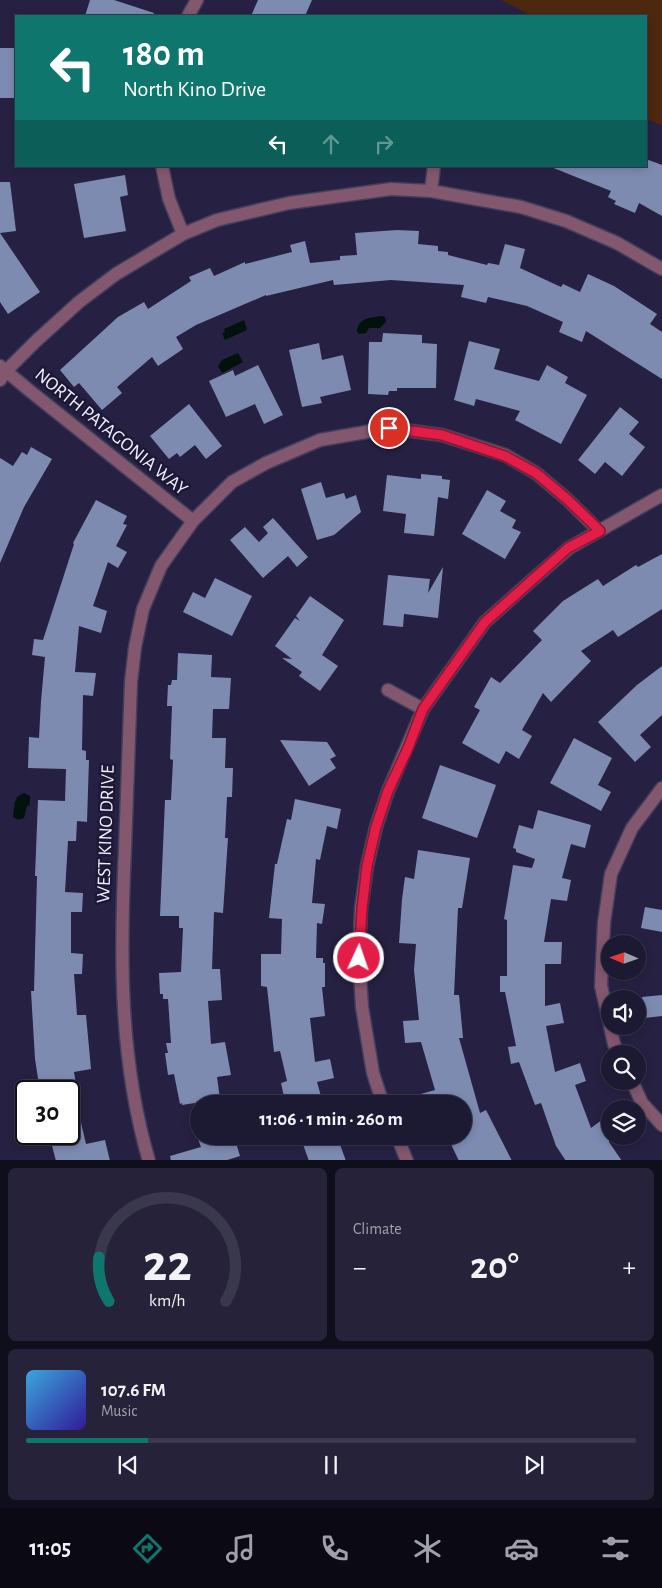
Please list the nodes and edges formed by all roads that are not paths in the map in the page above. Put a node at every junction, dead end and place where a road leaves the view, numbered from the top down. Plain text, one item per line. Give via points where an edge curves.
1 (197, 0) edge
2 (189, 15) edge
3 (162, 167) edge
4 (434, 167) edge
5 (432, 191) junction
6 (183, 234) junction
7 (662, 269) edge
8 (2, 372) edge
9 (662, 495) edge
10 (193, 521) junction
11 (600, 531) junction
12 (388, 690) dead end
13 (423, 709) junction
14 (662, 788) edge
15 (602, 990) edge
16 (636, 1090) edge
17 (380, 1095) edge
18 (662, 1125) edge
19 (400, 1145) edge
20 (149, 1160) edge
21 (408, 1160) edge

1 - 2 street
3 - 6 street via 169,199
4 - 5 street
5 - 6 street via 391,189 289,203 217,220
5 - 7 street via 521,207 566,221 617,243
6 - 8 street via 116,274 79,302
8 - 10 street, NORTH PATAGONIA WAY
9 - 11 street
10 - 11 street, WEST KINO DRIVE via 232,482 266,463 320,440 389,428 442,435 505,456 536,473
10 - 20 street, WEST KINO DRIVE via 161,566 143,609 131,682 121,930 123,990 126,1044
11 - 13 street via 568,548 485,622
12 - 13 street
13 - 17 street via 376,827 362,909 359,958 362,1007 372,1073
14 - 15 street via 632,828 611,874 604,923
16 - 18 street via 642,1103
19 - 21 street

